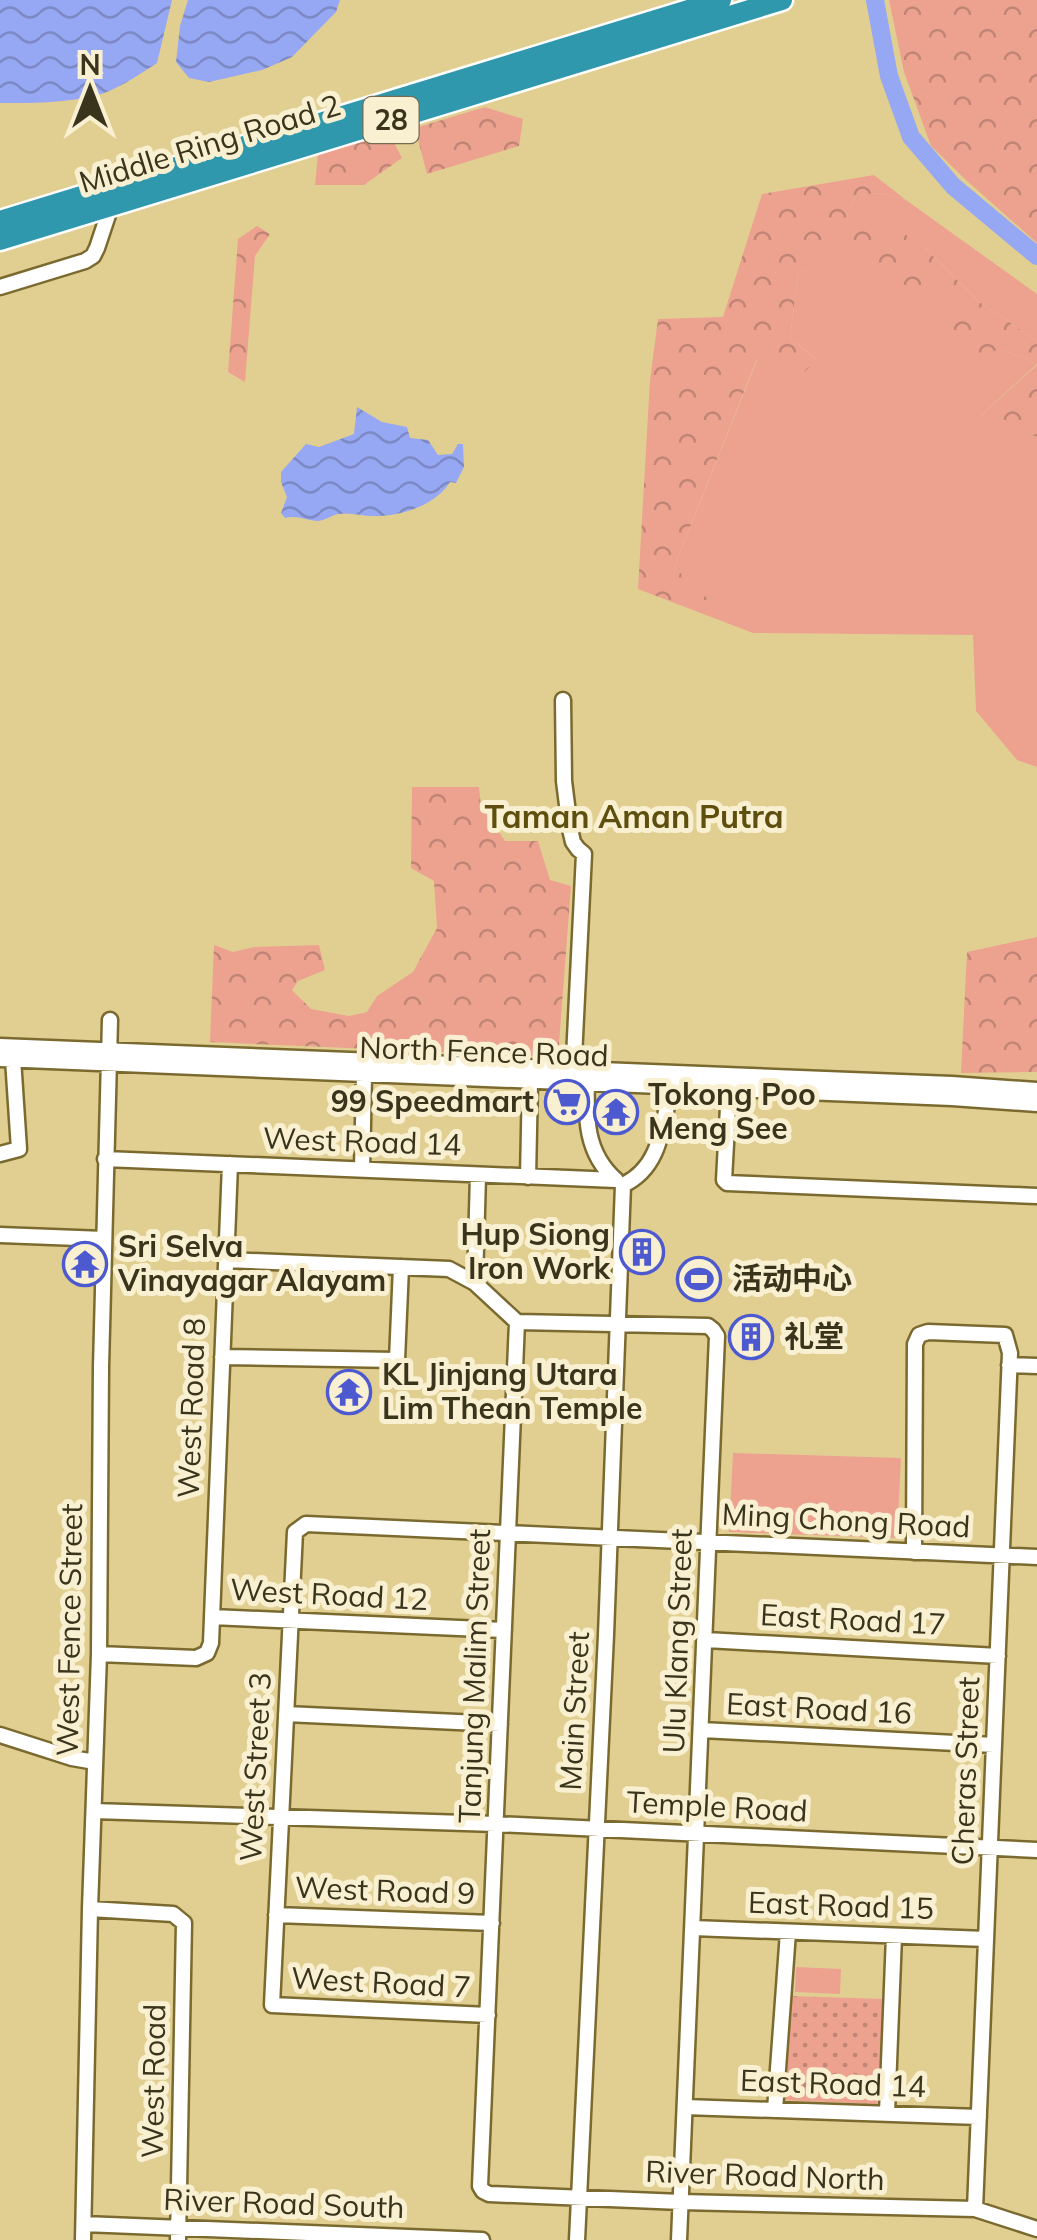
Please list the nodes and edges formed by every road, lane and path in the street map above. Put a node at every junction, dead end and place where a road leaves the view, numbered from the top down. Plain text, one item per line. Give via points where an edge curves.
1 (721, 0) edge
2 (782, 0) edge
3 (111, 206) junction
4 (0, 221) edge
5 (0, 240) edge
6 (0, 287) edge
7 (564, 700) dead end
8 (110, 1020) dead end
9 (0, 1046) edge
10 (108, 1057) junction
11 (6, 1059) edge
12 (202, 1060) junction
13 (364, 1074) junction
14 (580, 1077) junction
15 (530, 1082) junction
16 (671, 1088) junction
17 (729, 1090) junction
18 (1037, 1090) edge
19 (7, 1096) edge
20 (1037, 1104) edge
21 (0, 1154) edge
22 (106, 1159) junction
23 (230, 1164) junction
24 (362, 1170) junction
25 (478, 1175) junction
26 (528, 1177) junction
27 (620, 1182) junction
28 (1037, 1196) edge
29 (0, 1235) edge
30 (104, 1239) junction
31 (226, 1260) junction
32 (401, 1266) junction
33 (475, 1283) junction
34 (517, 1322) junction
35 (617, 1324) junction
36 (222, 1357) junction
37 (1009, 1365) junction
38 (1037, 1366) edge
39 (295, 1532) joint
40 (508, 1533) junction
41 (610, 1538) junction
42 (710, 1542) junction
43 (914, 1552) junction
44 (1002, 1556) junction
45 (1037, 1557) edge
46 (212, 1617) junction
47 (291, 1620) junction
48 (504, 1630) junction
49 (706, 1640) junction
50 (99, 1654) junction
51 (998, 1656) junction
52 (286, 1714) junction
53 (500, 1724) junction
54 (702, 1730) junction
55 (0, 1735) edge
56 (994, 1745) junction
57 (95, 1762) junction
58 (94, 1811) junction
59 (281, 1817) junction
60 (496, 1824) junction
61 (597, 1829) junction
62 (697, 1834) junction
63 (990, 1848) junction
64 (1037, 1850) edge
65 (90, 1908) junction
66 (276, 1914) junction
67 (492, 1923) junction
68 (693, 1928) junction
69 (788, 1932) junction
70 (894, 1936) junction
71 (986, 1940) junction
72 (272, 2005) joint
73 (488, 2016) junction
74 (685, 2107) junction
75 (775, 2110) junction
76 (887, 2114) junction
77 (979, 2117) junction
78 (489, 2194) joint
79 (579, 2198) junction
80 (681, 2202) junction
81 (976, 2209) junction
82 (1037, 2230) edge
83 (84, 2232) edge
84 (178, 2234) edge
85 (270, 2235) edge
86 (369, 2237) edge
87 (478, 2240) edge
88 (577, 2240) edge
89 (679, 2240) edge

1 - 4 highway, Middle Ring Road 2 / 28
2 - 3 highway, Middle Ring Road 2 / 28
3 - 5 highway, Middle Ring Road 2 / 28
3 - 6 street via 85,262
7 - 14 street via 570,830 584,854
8 - 10 street, West Fence Street
9 - 10 street
10 - 11 street
10 - 12 street, North Fence Road
10 - 22 street, West Fence Street
11 - 19 street
12 - 13 street, North Fence Road
12 - 14 street, North Fence Road
13 - 15 street, North Fence Road
13 - 24 street
14 - 15 street, North Fence Road
14 - 16 street, North Fence Road
14 - 18 street, North Fence Road
14 - 27 street via 595,1155
15 - 26 street
16 - 17 street, North Fence Road
16 - 27 street via 649,1165 636,1179
17 - 20 street, North Fence Road
17 - 28 street via 727,1183
19 - 21 street via 19,1150
22 - 23 street, West Road 14
22 - 30 street, West Fence Street
23 - 24 street, West Road 14
23 - 31 street, West Road 8
24 - 25 street, West Road 14
25 - 26 street, West Road 14
25 - 33 street
26 - 27 street, West Road 14
27 - 35 street, Main Street
29 - 30 street
30 - 50 street, West Fence Street
31 - 32 street
31 - 36 street, West Road 8
32 - 33 street via 449,1269
32 - 36 street via 397,1360
33 - 34 street
34 - 35 street
34 - 40 street, Tanjung Malim Street
35 - 41 street, Main Street
35 - 42 street, Ulu Klang Street via 708,1326 717,1336
36 - 46 street, West Road 8
37 - 38 street
37 - 43 street, Cheras Street via 1005,1335 919,1335
37 - 44 street, Cheras Street
39 - 40 street, Ming Chong Road via 306,1524
39 - 47 street, West Street 3
40 - 41 street, Ming Chong Road
40 - 48 street, Tanjung Malim Street
41 - 42 street, Ming Chong Road
41 - 61 street, Main Street
42 - 43 street, Ming Chong Road
42 - 49 street, Ulu Klang Street
43 - 44 street, Ming Chong Road
44 - 45 street, Ming Chong Road
44 - 51 street, Cheras Street
46 - 47 street, West Road 12
46 - 50 street, West Road 8 via 207,1653 196,1658
47 - 48 street, West Road 12
47 - 52 street, West Street 3
48 - 53 street, Tanjung Malim Street
49 - 51 street, East Road 17
49 - 54 street, Ulu Klang Street
50 - 57 street, West Fence Street
51 - 56 street, Cheras Street
52 - 53 street
52 - 59 street, West Street 3
53 - 60 street, Tanjung Malim Street
54 - 56 street, East Road 16
54 - 62 street, Ulu Klang Street
55 - 57 street
56 - 63 street, Cheras Street
57 - 58 street, West Fence Street
58 - 59 street, Temple Road
58 - 65 street, West Fence Street
59 - 60 street, Temple Road
59 - 66 street, West Street 3
60 - 61 street, Temple Road
60 - 67 street, Tanjung Malim Street
61 - 62 street, Temple Road
61 - 79 street, Main Street
62 - 63 street, Temple Road
62 - 68 street, Ulu Klang Street
63 - 64 street, Temple Road
63 - 71 street, Cheras Street
65 - 83 street, West Fence Street
65 - 84 street, West Road via 174,1914 184,1923
66 - 67 street, West Road 9
66 - 72 street, West Street 3
67 - 73 street, Tanjung Malim Street
68 - 69 street, East Road 15
68 - 74 street, Ulu Klang Street
69 - 70 street, East Road 15
69 - 75 street
70 - 71 street, East Road 15
70 - 76 street
71 - 77 street, Cheras Street
72 - 73 street, West Road 7
73 - 78 street, Tanjung Malim Street via 480,2186
74 - 75 street, East Road 14
74 - 80 street, Ulu Klang Street
75 - 76 street, East Road 14
76 - 77 street, East Road 14
77 - 81 street, Cheras Street
78 - 79 street, River Road North
79 - 80 street, River Road North
79 - 88 street, Main Street
80 - 81 street, River Road North
80 - 89 street, Ulu Klang Street
81 - 82 street, River Road North
83 - 84 street, River Road South
84 - 85 street, River Road South
85 - 86 street, River Road South
86 - 87 street, River Road South

